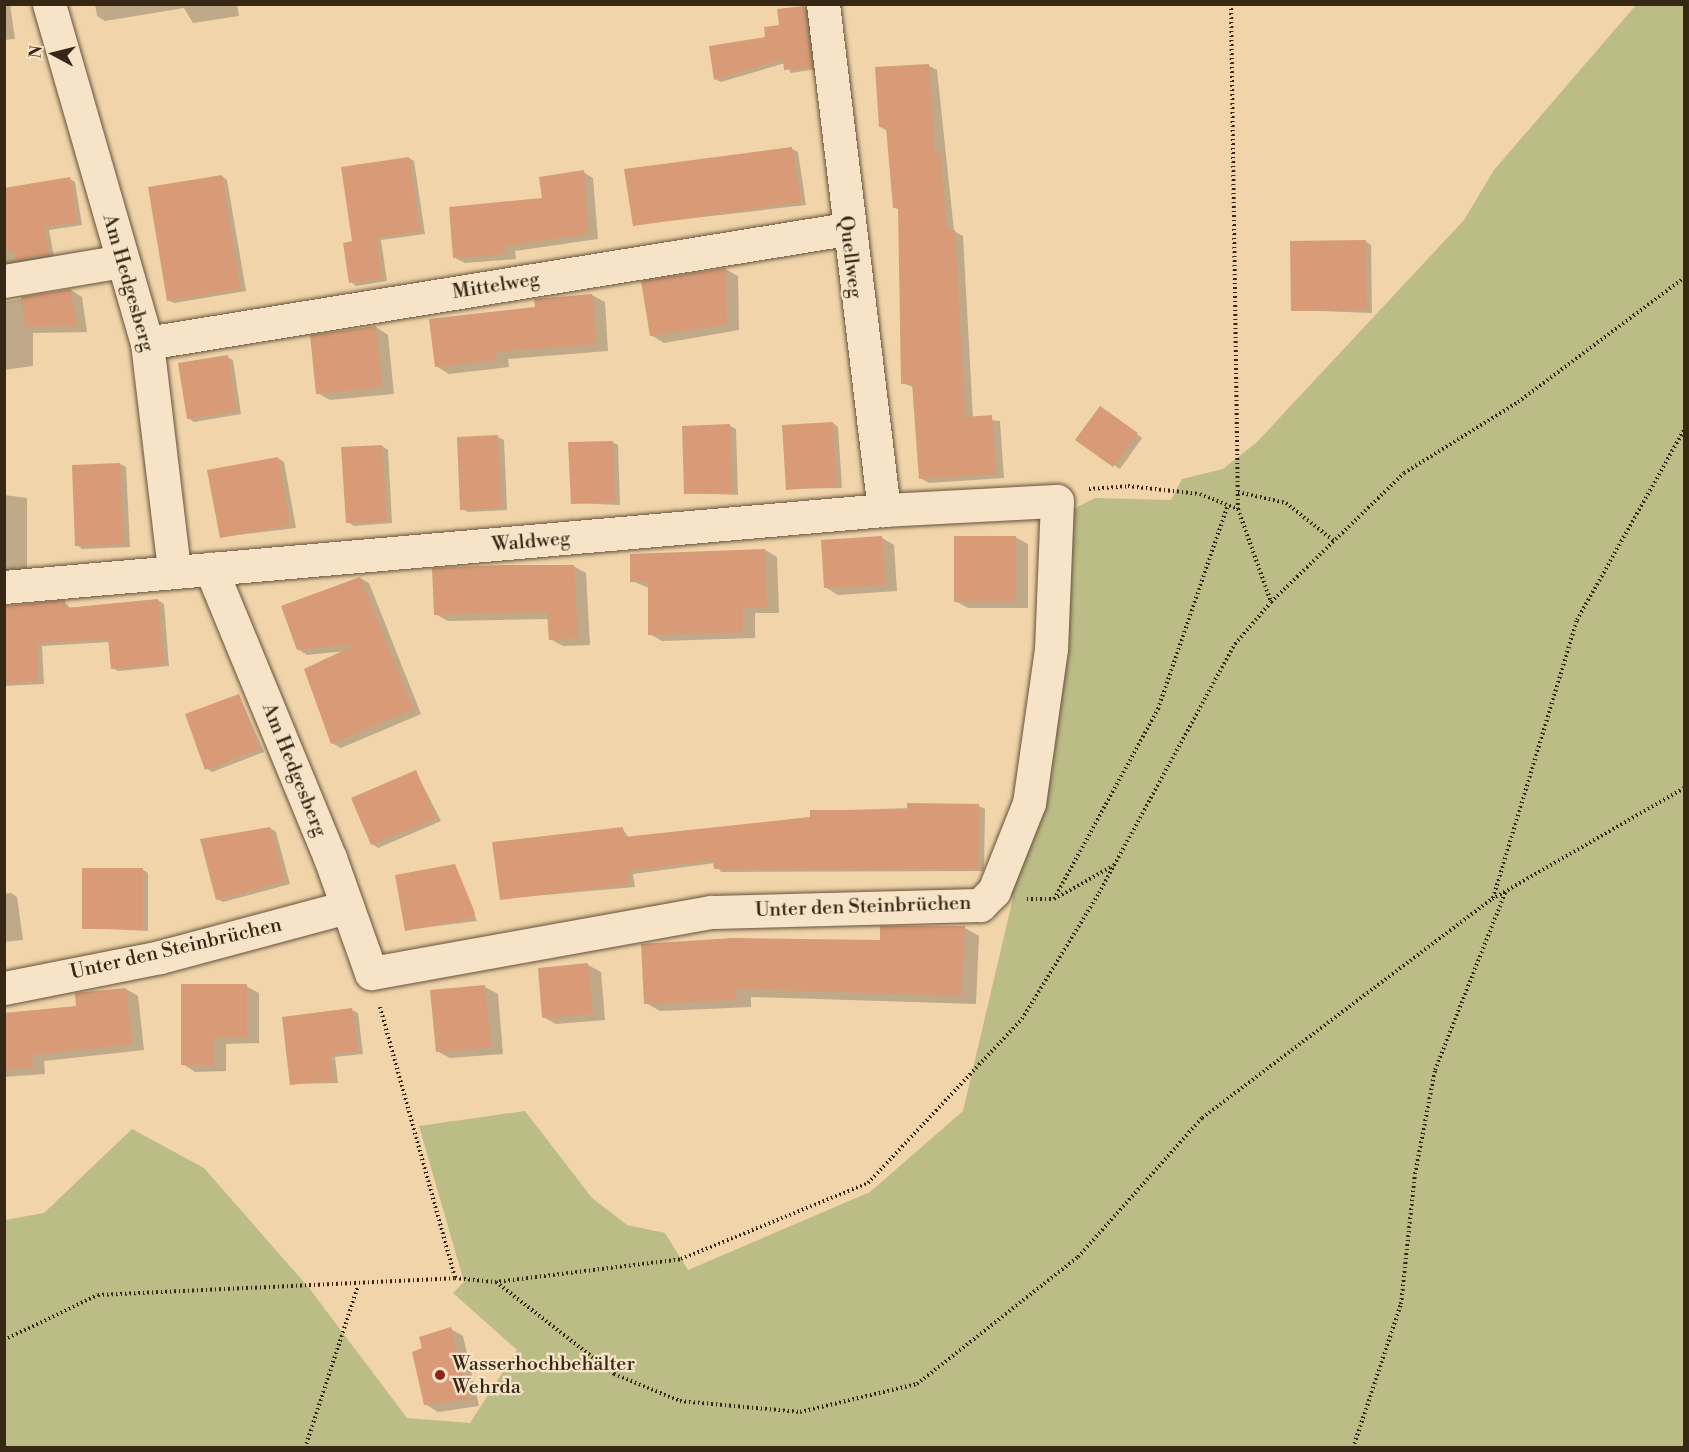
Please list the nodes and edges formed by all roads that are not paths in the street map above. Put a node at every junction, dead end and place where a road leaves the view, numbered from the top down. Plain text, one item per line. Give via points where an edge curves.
1 (49, 4) edge
2 (823, 4) edge
3 (846, 229) junction
4 (122, 261) junction
5 (4, 281) edge
6 (147, 343) junction
7 (1057, 501) joint
8 (884, 510) junction
9 (174, 568) junction
10 (211, 569) junction
11 (4, 586) edge
12 (347, 907) junction
13 (371, 973) joint
14 (4, 988) edge

1 - 4 street, Am Hedgesberg
2 - 3 street, Quellweg
3 - 6 street, Mittelweg
3 - 8 street, Quellweg
4 - 5 street
4 - 6 street, Am Hedgesberg
6 - 9 street, Am Hedgesberg
7 - 8 street, Waldweg
7 - 13 street, Unter den Steinbrüchen via 1051,649 1029,803 994,891 980,905 711,912
8 - 10 street, Waldweg
9 - 10 street, Waldweg
9 - 11 street, Waldweg
10 - 12 street, Am Hedgesberg
12 - 13 street, Am Hedgesberg
12 - 14 street, Unter den Steinbrüchen via 160,957

